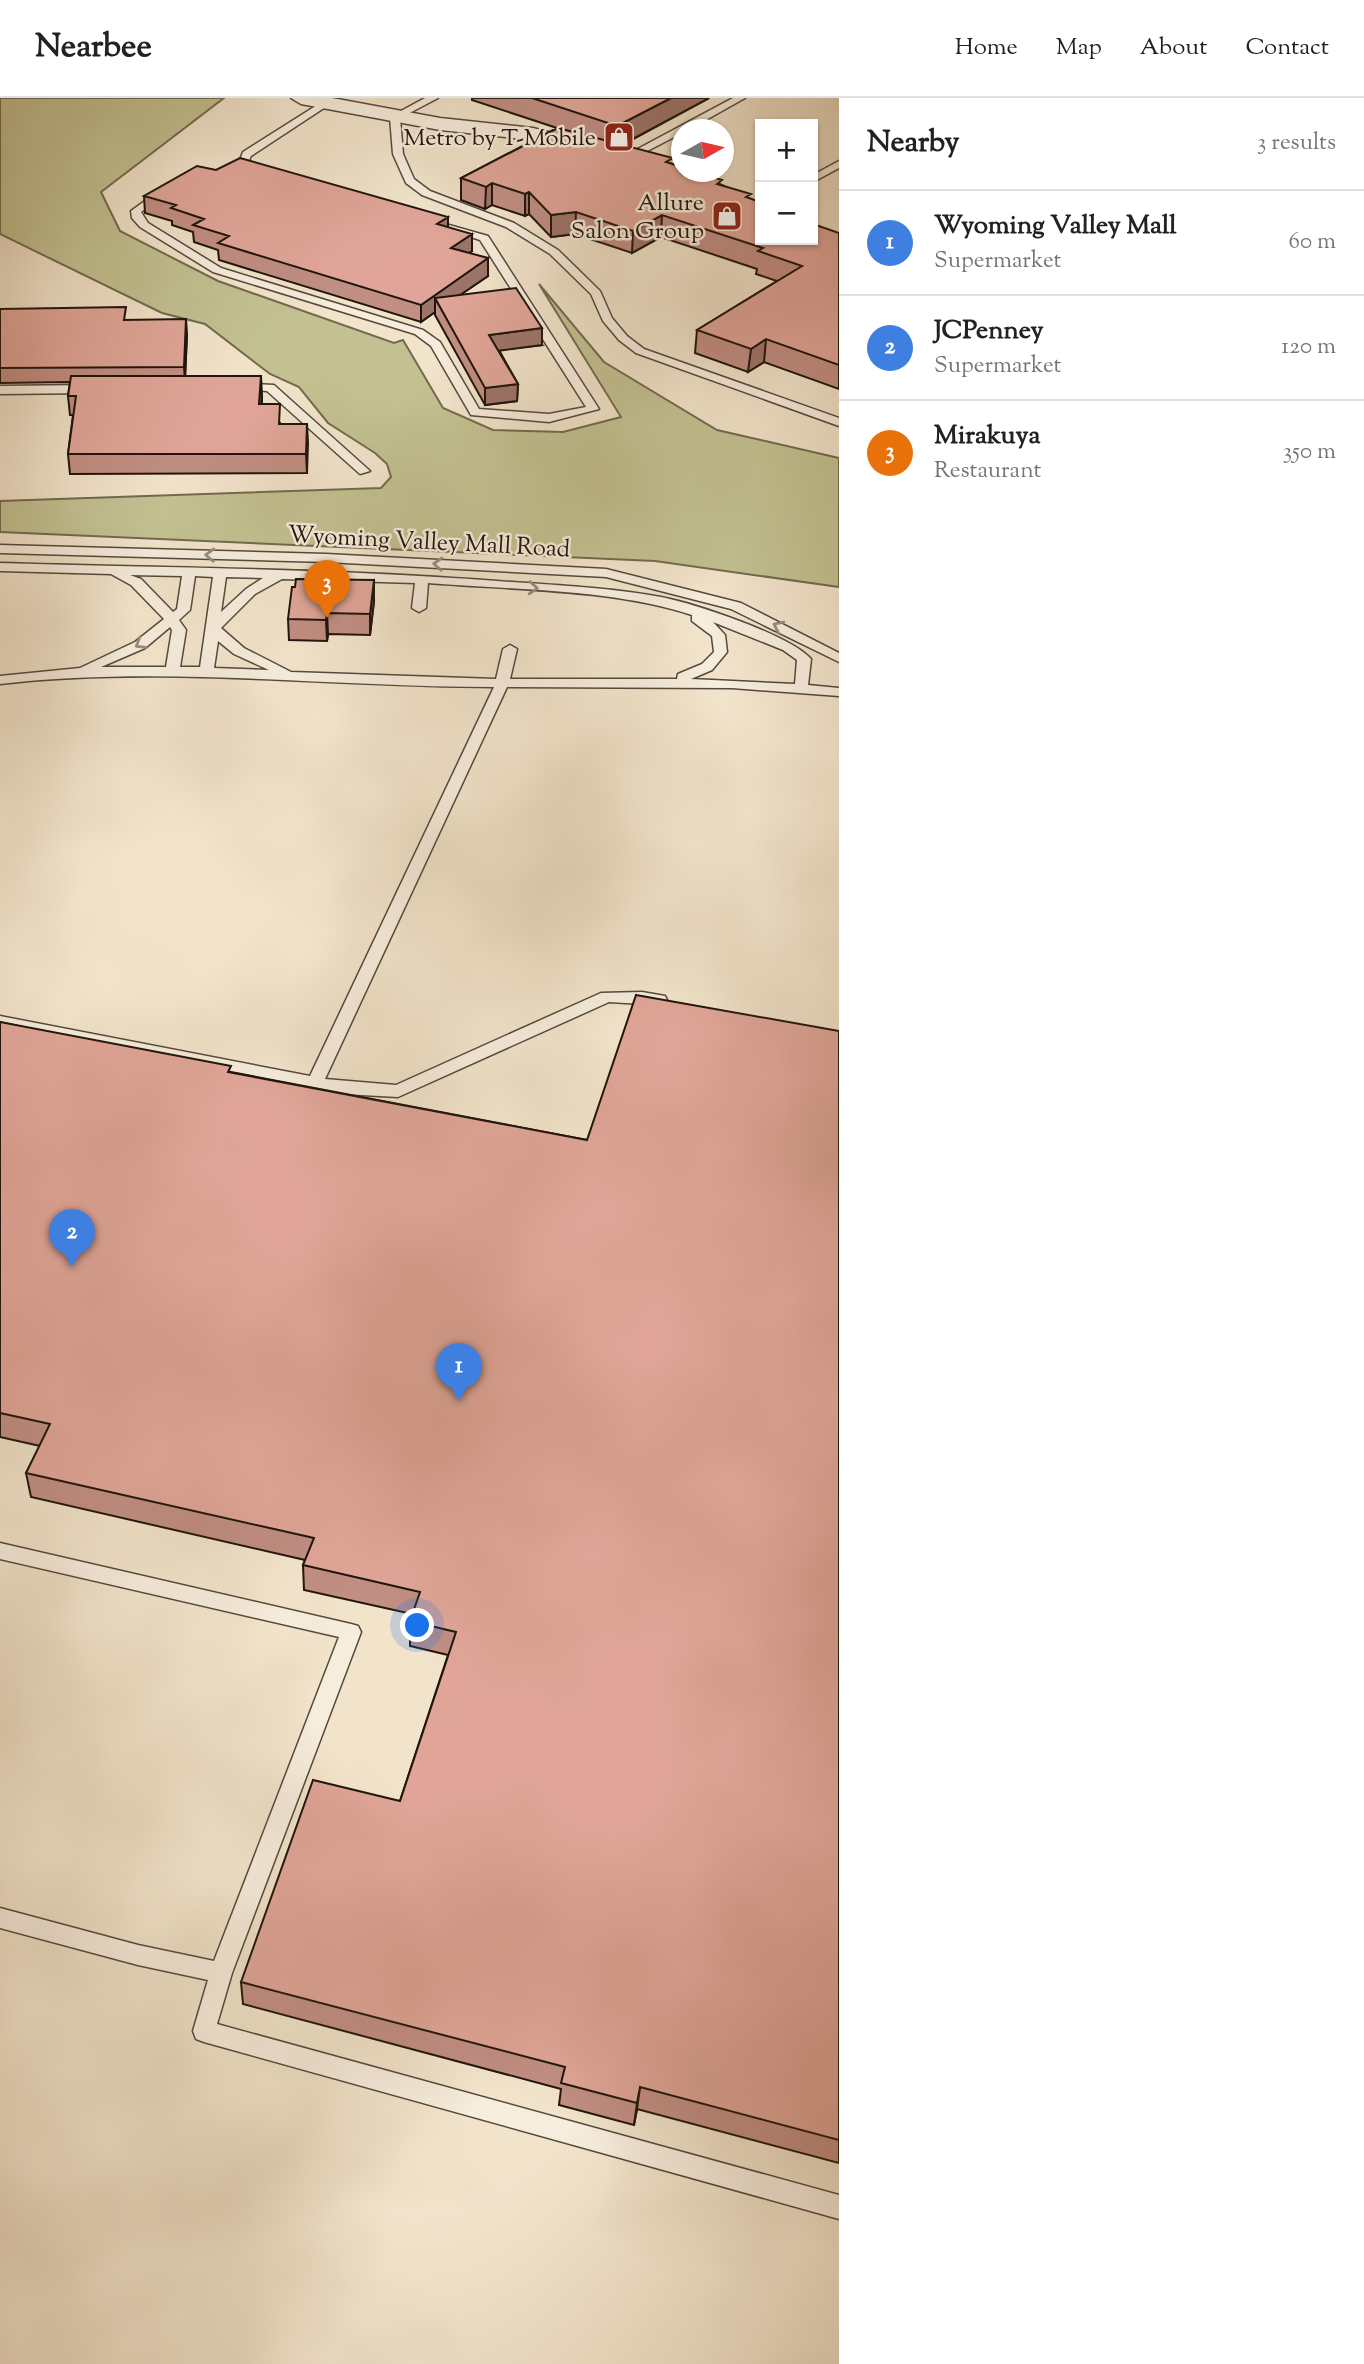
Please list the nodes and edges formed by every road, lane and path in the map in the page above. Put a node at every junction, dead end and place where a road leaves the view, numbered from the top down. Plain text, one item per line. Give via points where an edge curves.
1 (301, 98) edge
2 (433, 98) edge
3 (740, 98) edge
4 (325, 104) junction
5 (395, 117) junction
6 (630, 161) joint
7 (839, 164) edge
8 (240, 168) junction
9 (228, 175) edge
10 (266, 176) edge
11 (818, 176) edge
12 (173, 187) edge
13 (433, 223) edge
14 (230, 387) edge
15 (108, 389) edge
16 (0, 390) edge
17 (839, 422) edge
18 (365, 471) dead end
19 (0, 549) edge
20 (0, 567) edge
21 (90, 569) junction
22 (189, 573) junction
23 (220, 574) junction
24 (307, 576) junction
25 (422, 579) junction
26 (624, 595) junction
27 (419, 608) dead end
28 (173, 619) junction
29 (214, 628) junction
30 (510, 649) dead end
31 (839, 658) edge
32 (74, 673) junction
33 (172, 673) junction
34 (206, 673) junction
35 (294, 678) junction
36 (0, 680) edge
37 (666, 682) junction
38 (502, 684) junction
39 (801, 688) junction
40 (839, 692) edge
41 (678, 1004) edge
42 (0, 1021) edge
43 (315, 1083) junction
44 (0, 1551) edge
45 (0, 1918) edge
46 (221, 1973) junction
47 (839, 2207) edge

1 - 4 street
2 - 5 lane
3 - 6 lane
4 - 5 street
4 - 8 lane via 247,154
5 - 6 street via 533,134
5 - 17 lane via 398,154 410,181 426,192 510,225 554,252 596,293 607,319 640,351
7 - 11 lane
8 - 9 lane
8 - 10 lane
12 - 13 lane via 136,211 144,225 218,270 419,332 436,344 475,412 549,418 593,409 484,238
14 - 18 lane via 271,387
15 - 16 lane
31 -> 19 lane, Wyoming Valley Mall Road via 736,606 607,573 326,558
20 - 21 lane, Wyoming Valley Mall Road
21 - 22 lane, Wyoming Valley Mall Road
21 - 28 lane via 136,582
22 - 23 lane, Wyoming Valley Mall Road
22 - 28 lane via 183,610
23 - 24 lane, Wyoming Valley Mall Road
23 - 29 lane
24 - 25 lane, Wyoming Valley Mall Road
24 - 29 lane via 261,582
25 -> 26 lane, Wyoming Valley Mall Road
25 - 27 lane
26 - 37 lane via 693,616 720,634 721,653 704,670
26 - 39 lane via 689,608 788,647 804,659
28 -> 32 lane via 140,645
28 - 33 lane via 179,630
29 - 34 lane
29 - 35 lane via 248,659
30 - 38 lane
32 - 33 lane
32 - 36 lane
33 - 34 lane
34 - 35 lane
35 - 38 lane
37 - 38 lane
37 - 39 lane
38 - 43 lane
39 - 40 lane
41 - 43 lane via 607,997 398,1091
42 - 43 lane
44 - 46 lane via 351,1632
45 - 46 lane
46 - 47 lane via 204,2032

